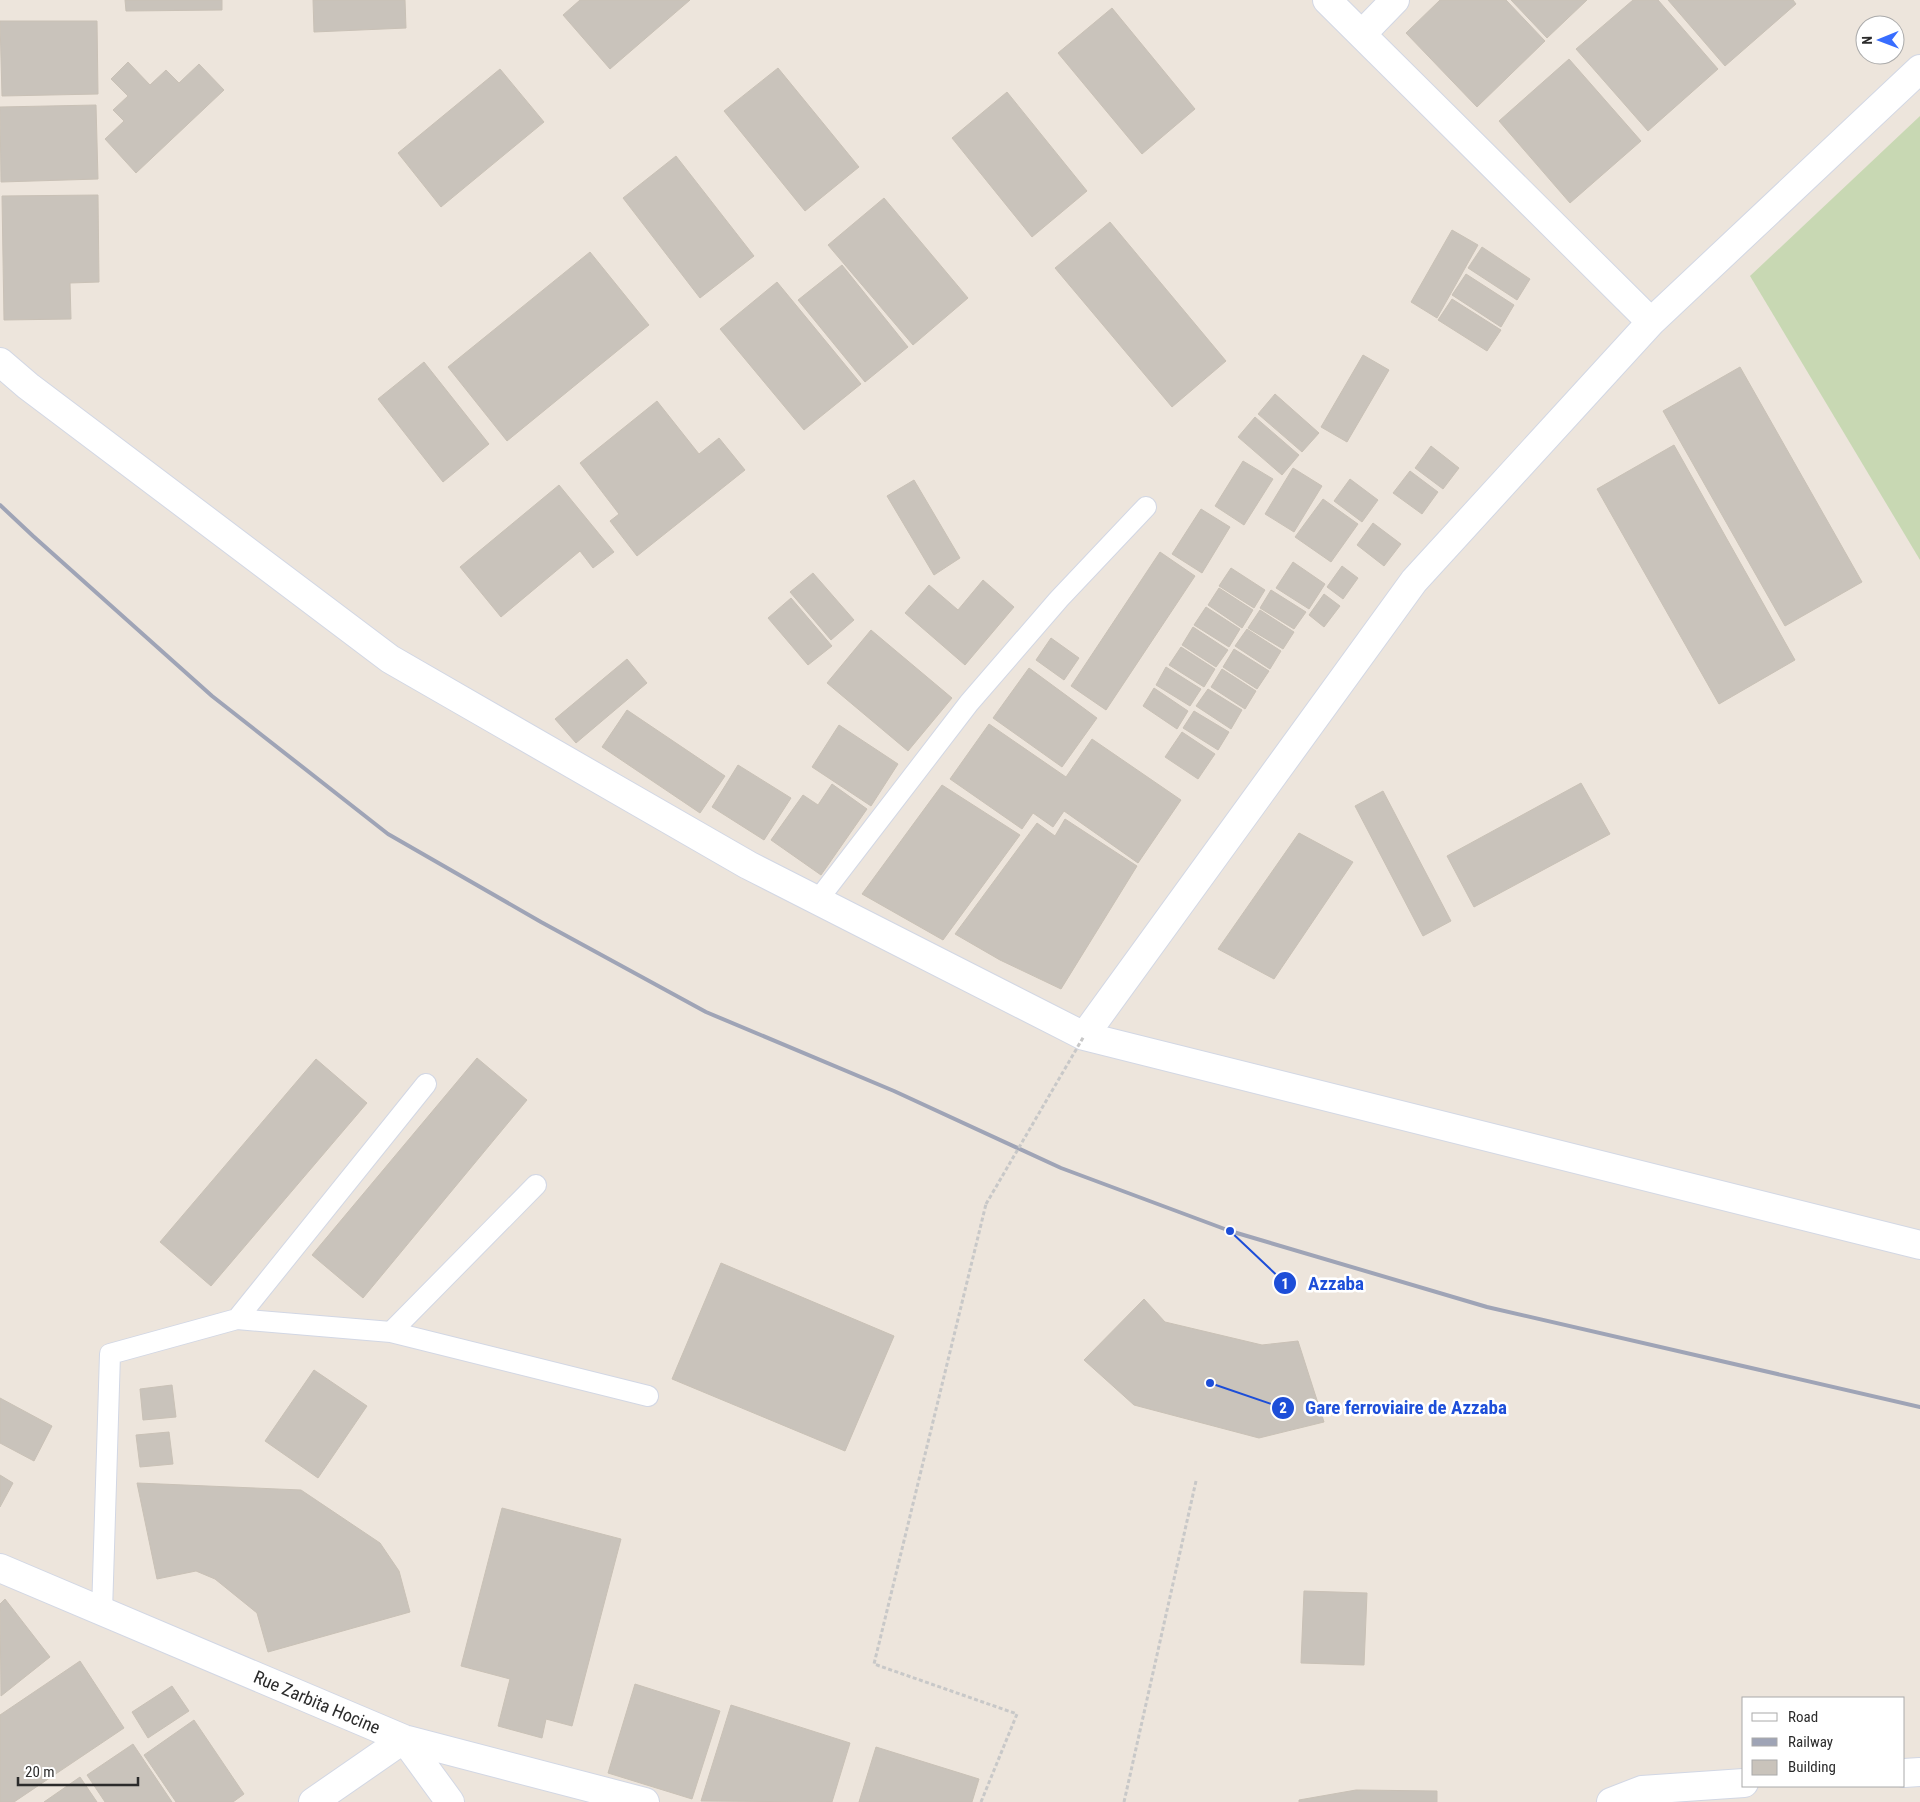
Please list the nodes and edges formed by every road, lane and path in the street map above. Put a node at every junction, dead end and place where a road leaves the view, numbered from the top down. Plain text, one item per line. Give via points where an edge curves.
1 (1327, 0) edge
2 (1395, 0) edge
3 (1362, 34) junction
4 (1920, 69) edge
5 (1651, 322) junction
6 (0, 362) edge
7 (1146, 507) dead end
8 (817, 901) junction
9 (1084, 1036) junction
10 (426, 1084) dead end
11 (536, 1185) dead end
12 (1920, 1245) edge
13 (237, 1319) junction
14 (391, 1332) junction
15 (648, 1396) dead end
16 (1196, 1480) dead end
17 (0, 1568) edge
18 (102, 1612) junction
19 (404, 1739) junction
20 (1920, 1772) edge
21 (1905, 1773) edge
22 (1742, 1783) edge
23 (313, 1802) edge
24 (450, 1802) edge
25 (645, 1802) edge
26 (981, 1802) edge
27 (1124, 1802) edge
28 (1611, 1802) edge

1 - 3 street
2 - 3 street
3 - 5 street
4 - 5 street
5 - 9 street via 1414,581
6 - 8 street via 390,659
7 - 8 lane via 1058,599 969,703
8 - 9 street
9 - 12 street
9 - 26 path, bridge via 986,1204 874,1664 1017,1714
10 - 13 lane
11 - 14 lane
13 - 14 lane
13 - 18 lane via 110,1354
14 - 15 lane
16 - 27 path
17 - 18 street, Rue Zarbita Hocine
18 - 19 street, Rue Zarbita Hocine
19 - 23 street
19 - 24 street
19 - 25 street, Rue Zarbita Hocine
20 - 21 street
22 - 28 street via 1642,1790

